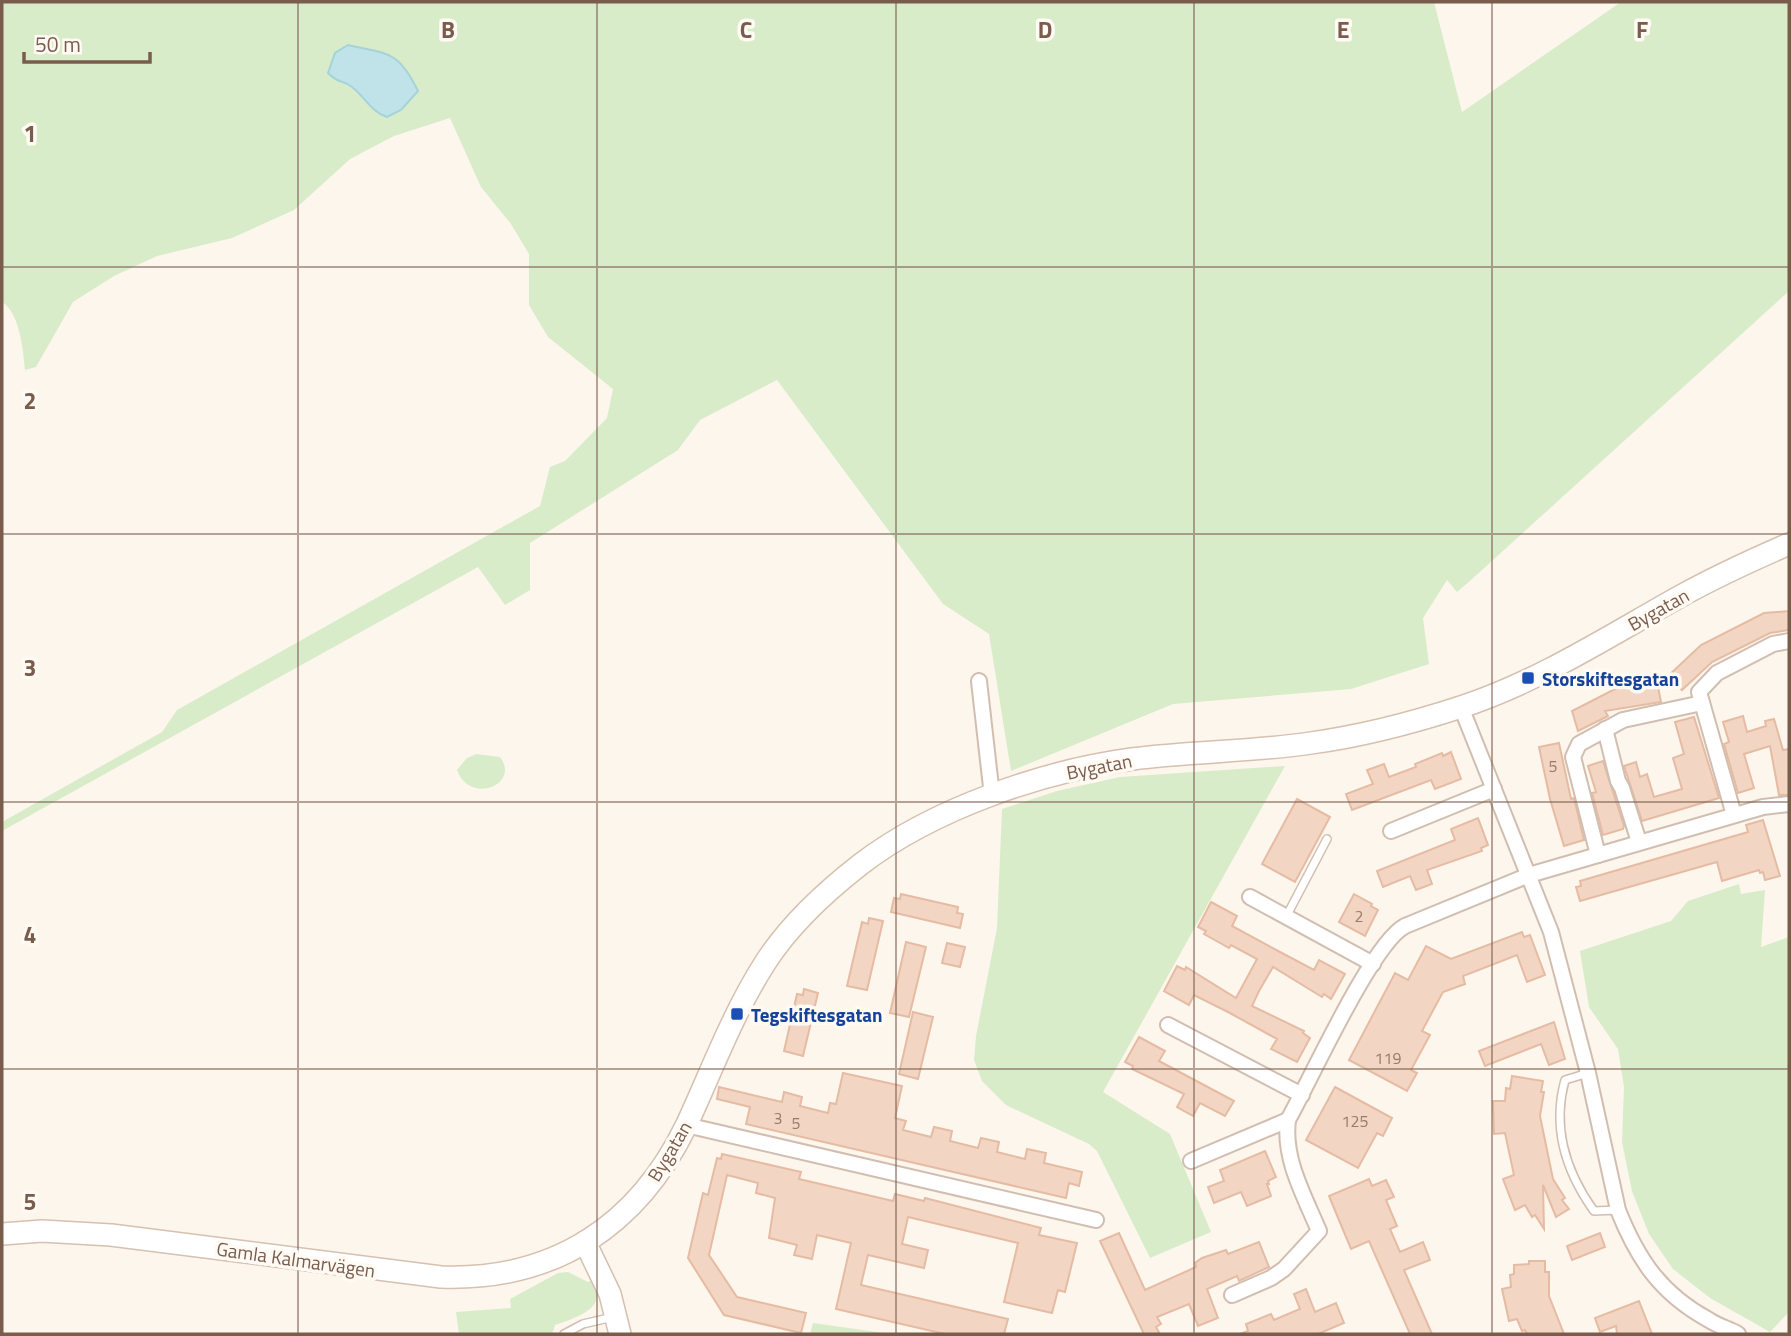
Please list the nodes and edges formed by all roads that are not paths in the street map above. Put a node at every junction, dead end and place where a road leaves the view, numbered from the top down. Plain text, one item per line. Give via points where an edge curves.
1 (1789, 544) edge
2 (1789, 641) edge
3 (979, 681) dead end
4 (1702, 703) junction
5 (1461, 707) junction
6 (1605, 729) junction
7 (1494, 789) junction
8 (992, 796) junction
9 (1789, 804) edge
10 (1734, 815) junction
11 (1391, 831) dead end
12 (1328, 839) dead end
13 (1639, 842) junction
14 (1598, 855) junction
15 (1529, 875) junction
16 (1250, 897) dead end
17 (1286, 917) junction
18 (1373, 964) junction
19 (1168, 1024) dead end
20 (1588, 1073) junction
21 (1301, 1095) junction
22 (1288, 1120) junction
23 (686, 1125) junction
24 (1191, 1161) dead end
25 (1618, 1210) junction
26 (1096, 1220) dead end
27 (2, 1234) edge
28 (585, 1242) junction
29 (1232, 1295) dead end
30 (618, 1325) edge
31 (1709, 1327) edge
32 (564, 1334) edge
33 (1738, 1334) edge

1 - 5 street, Bygatan via 1735,568 1582,652
2 - 4 street via 1773,644 1717,673 1699,692
3 - 8 street
4 - 6 street via 1623,720
4 - 10 street
5 - 7 street
5 - 8 street, Bygatan via 1311,743 1101,764
6 - 13 street
6 - 14 street via 1579,744 1573,757
7 - 11 street
7 - 15 street
8 - 23 street, Bygatan via 929,823 876,854 793,925 765,962 727,1033
9 - 10 street
10 - 13 street
12 - 17 lane
13 - 14 street
14 - 15 street
15 - 18 street via 1398,929
15 - 20 street via 1557,951
16 - 17 street
17 - 18 street
18 - 21 street
19 - 21 street
20 - 25 street
20 - 25 lane via 1565,1080 1559,1116 1563,1143 1575,1181 1594,1211
21 - 22 street
22 - 24 street
22 - 29 street via 1289,1157 1319,1231 1284,1269
23 - 26 street
23 - 28 street, Bygatan via 640,1196
25 - 31 street via 1655,1279
27 - 28 street, Gamla Kalmarvägen via 111,1235 464,1278 517,1272
28 - 30 street via 601,1272
30 - 32 lane via 583,1324
31 - 33 street

